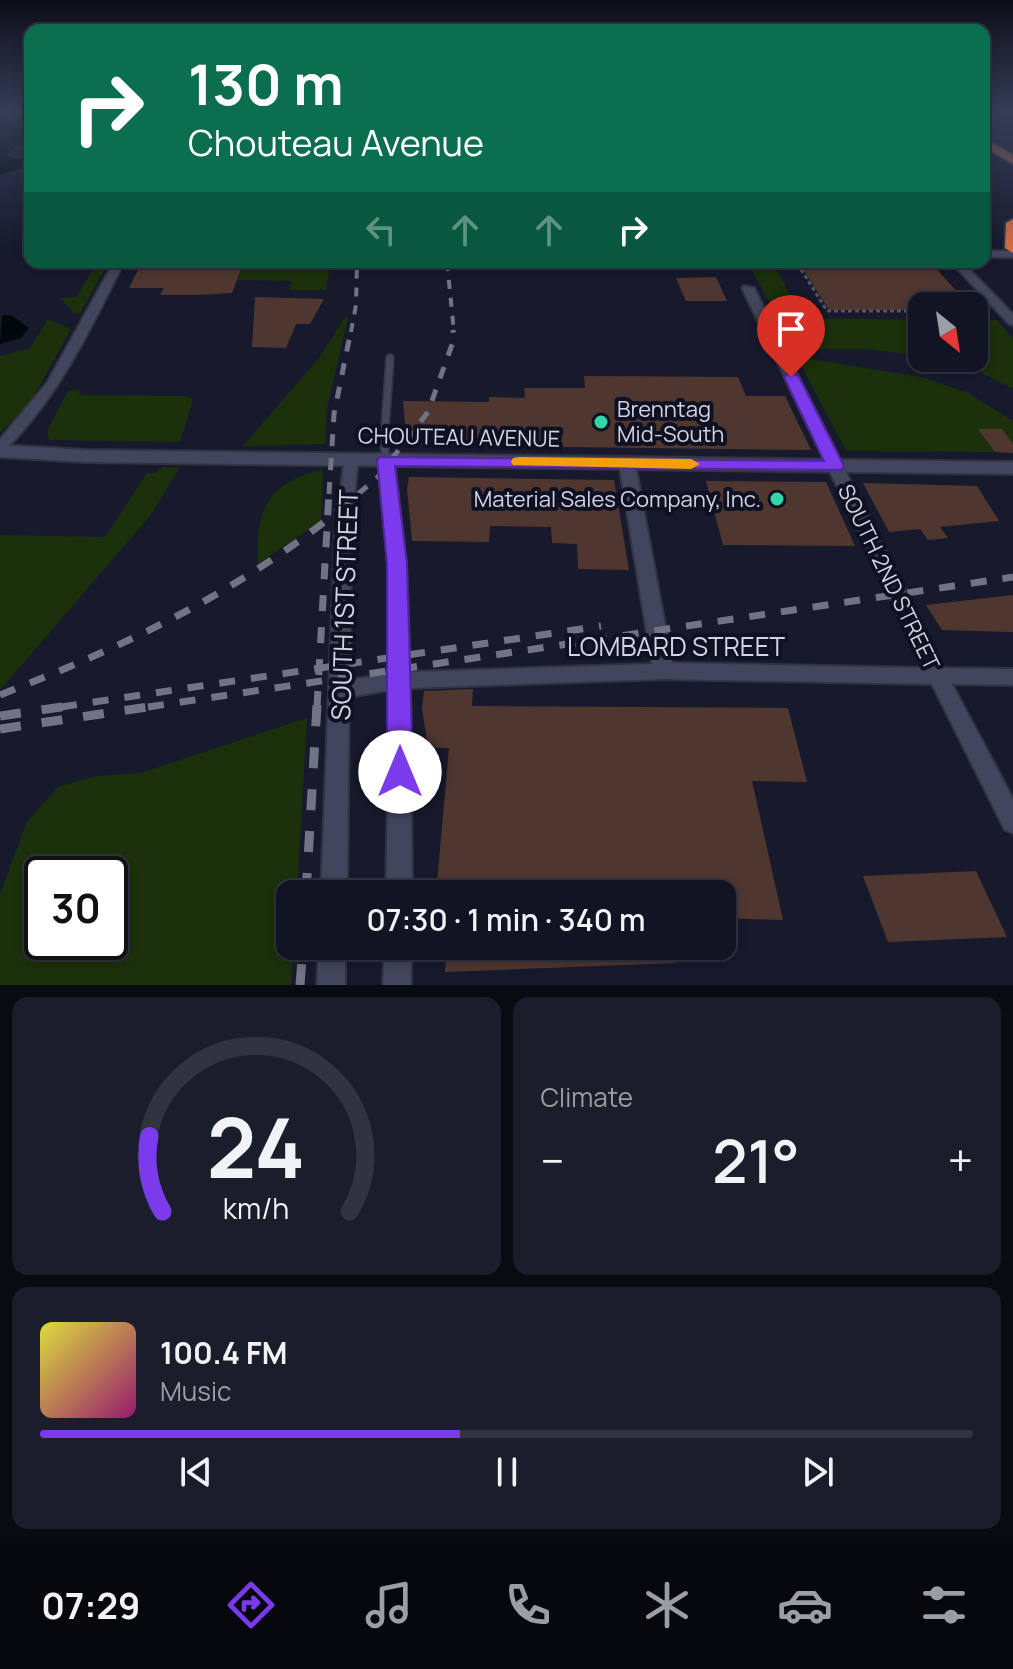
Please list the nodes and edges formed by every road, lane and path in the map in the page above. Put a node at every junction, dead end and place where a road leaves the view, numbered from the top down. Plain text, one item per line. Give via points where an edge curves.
1 (1013, 223) edge
2 (1013, 251) edge
3 (990, 253) edge
4 (116, 268) edge
5 (800, 268) edge
6 (962, 268) edge
7 (748, 288) dead end
8 (908, 311) edge
9 (1013, 321) edge
10 (390, 358) dead end
11 (0, 449) edge
12 (350, 459) junction
13 (386, 460) junction
14 (627, 463) junction
15 (835, 466) junction
16 (1013, 468) edge
17 (663, 671) junction
18 (938, 676) junction
19 (1013, 677) edge
20 (400, 680) junction
21 (341, 690) junction
22 (1013, 822) edge
23 (334, 880) edge
24 (399, 880) edge
25 (332, 960) edge
26 (398, 960) edge
27 (331, 985) edge
28 (397, 985) edge

1 - 2 highway
2 - 3 street
4 - 11 street via 47,396
5 - 8 path via 827,311
6 - 9 street
7 - 15 street, SOUTH 2ND STREET
10 - 13 lane, SOUTH 1ST STREET
11 - 12 street, CHOUTEAU AVENUE via 58,455
12 - 13 street, CHOUTEAU AVENUE
12 - 21 street, SOUTH 1ST STREET via 343,534
13 - 14 street, CHOUTEAU AVENUE
13 - 20 street, SOUTH 1ST STREET via 397,564
14 - 15 street, CHOUTEAU AVENUE
14 - 17 street
15 - 16 street, CHOUTEAU AVENUE
15 - 18 street, SOUTH 2ND STREET
17 - 18 street, LOMBARD STREET
17 - 20 street, LOMBARD STREET
18 - 19 street, LOMBARD STREET
18 - 22 street, SOUTH 2ND STREET
20 - 21 street, LOMBARD STREET
20 - 24 street, SOUTH 1ST STREET
21 - 23 street, SOUTH 1ST STREET
25 - 27 street
26 - 28 street

